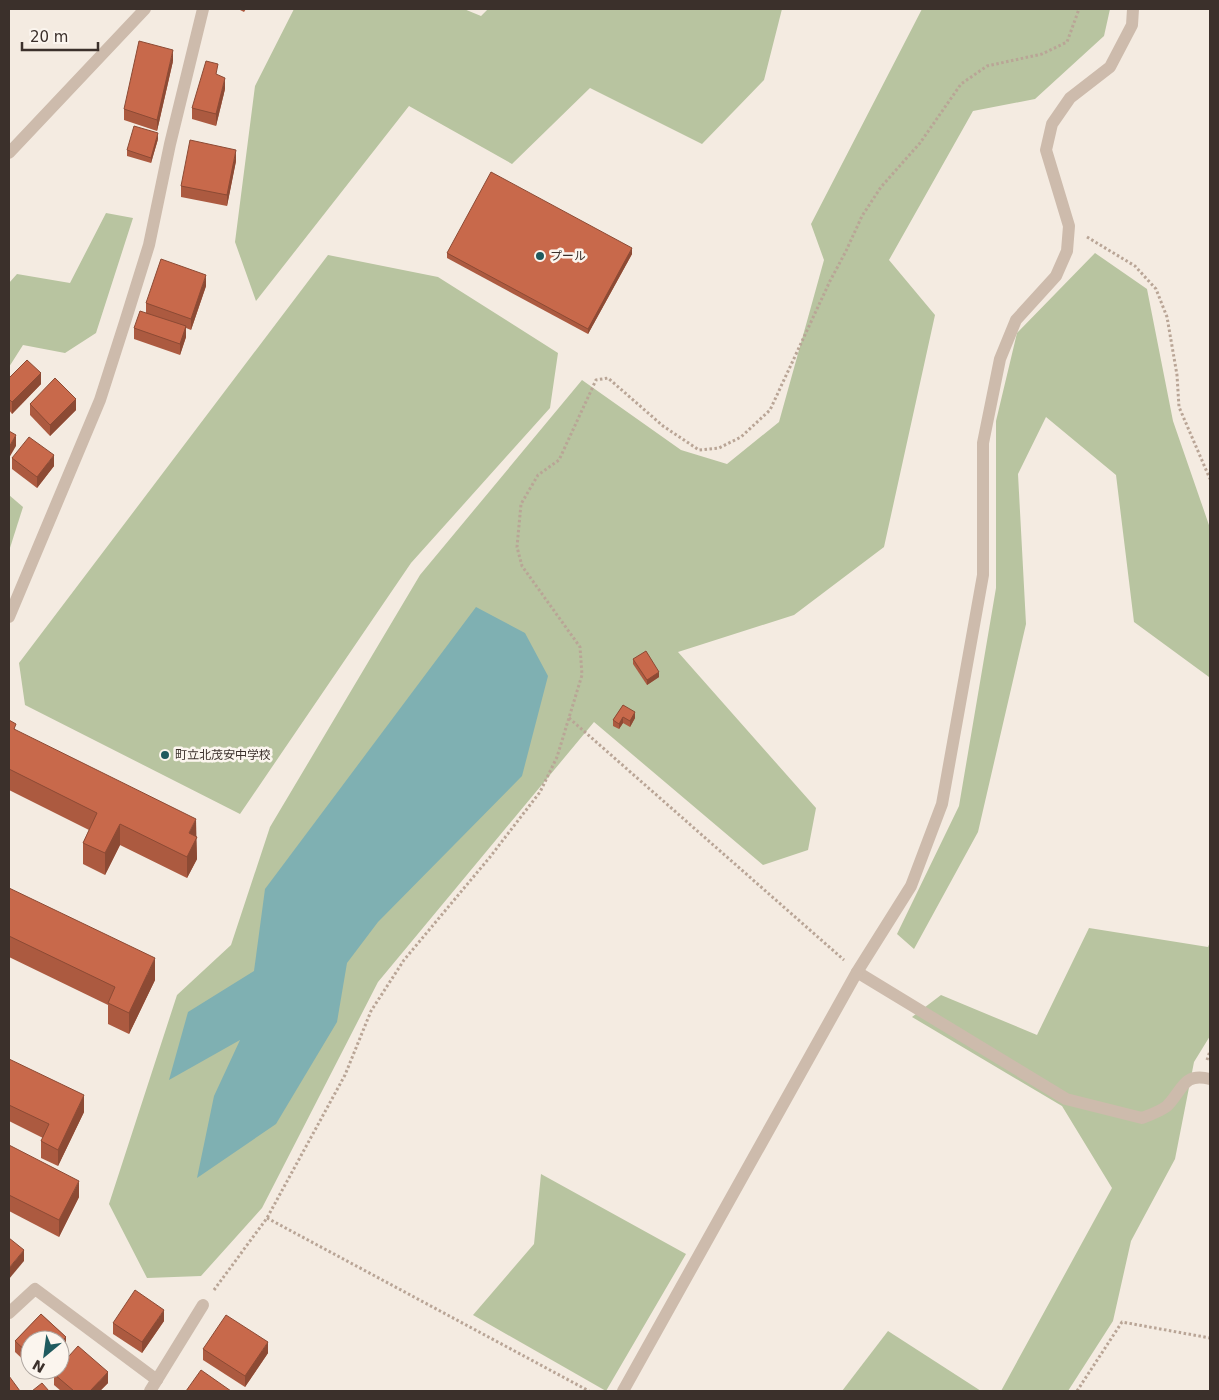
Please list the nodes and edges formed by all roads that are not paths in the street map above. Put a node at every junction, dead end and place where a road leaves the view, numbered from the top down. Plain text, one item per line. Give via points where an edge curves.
1 (145, 9) edge
2 (203, 9) edge
3 (1133, 9) edge
4 (9, 153) edge
5 (9, 617) edge
6 (857, 972) junction
7 (1210, 1079) edge
8 (203, 1305) road end
9 (9, 1313) edge
10 (154, 1386) edge
11 (623, 1391) edge

1 - 4 street
2 - 5 street via 149,245 126,322 100,400
3 - 6 street via 1132,25 1110,67 1070,98 1052,124 1046,150 1069,226 1067,251 1056,276 1016,320 1000,359 983,443 983,575 942,804 911,886
6 - 7 street via 1066,1099 1142,1118 1166,1107 1186,1081 1202,1077
6 - 11 street
8 - 10 street
9 - 10 street via 35,1289

